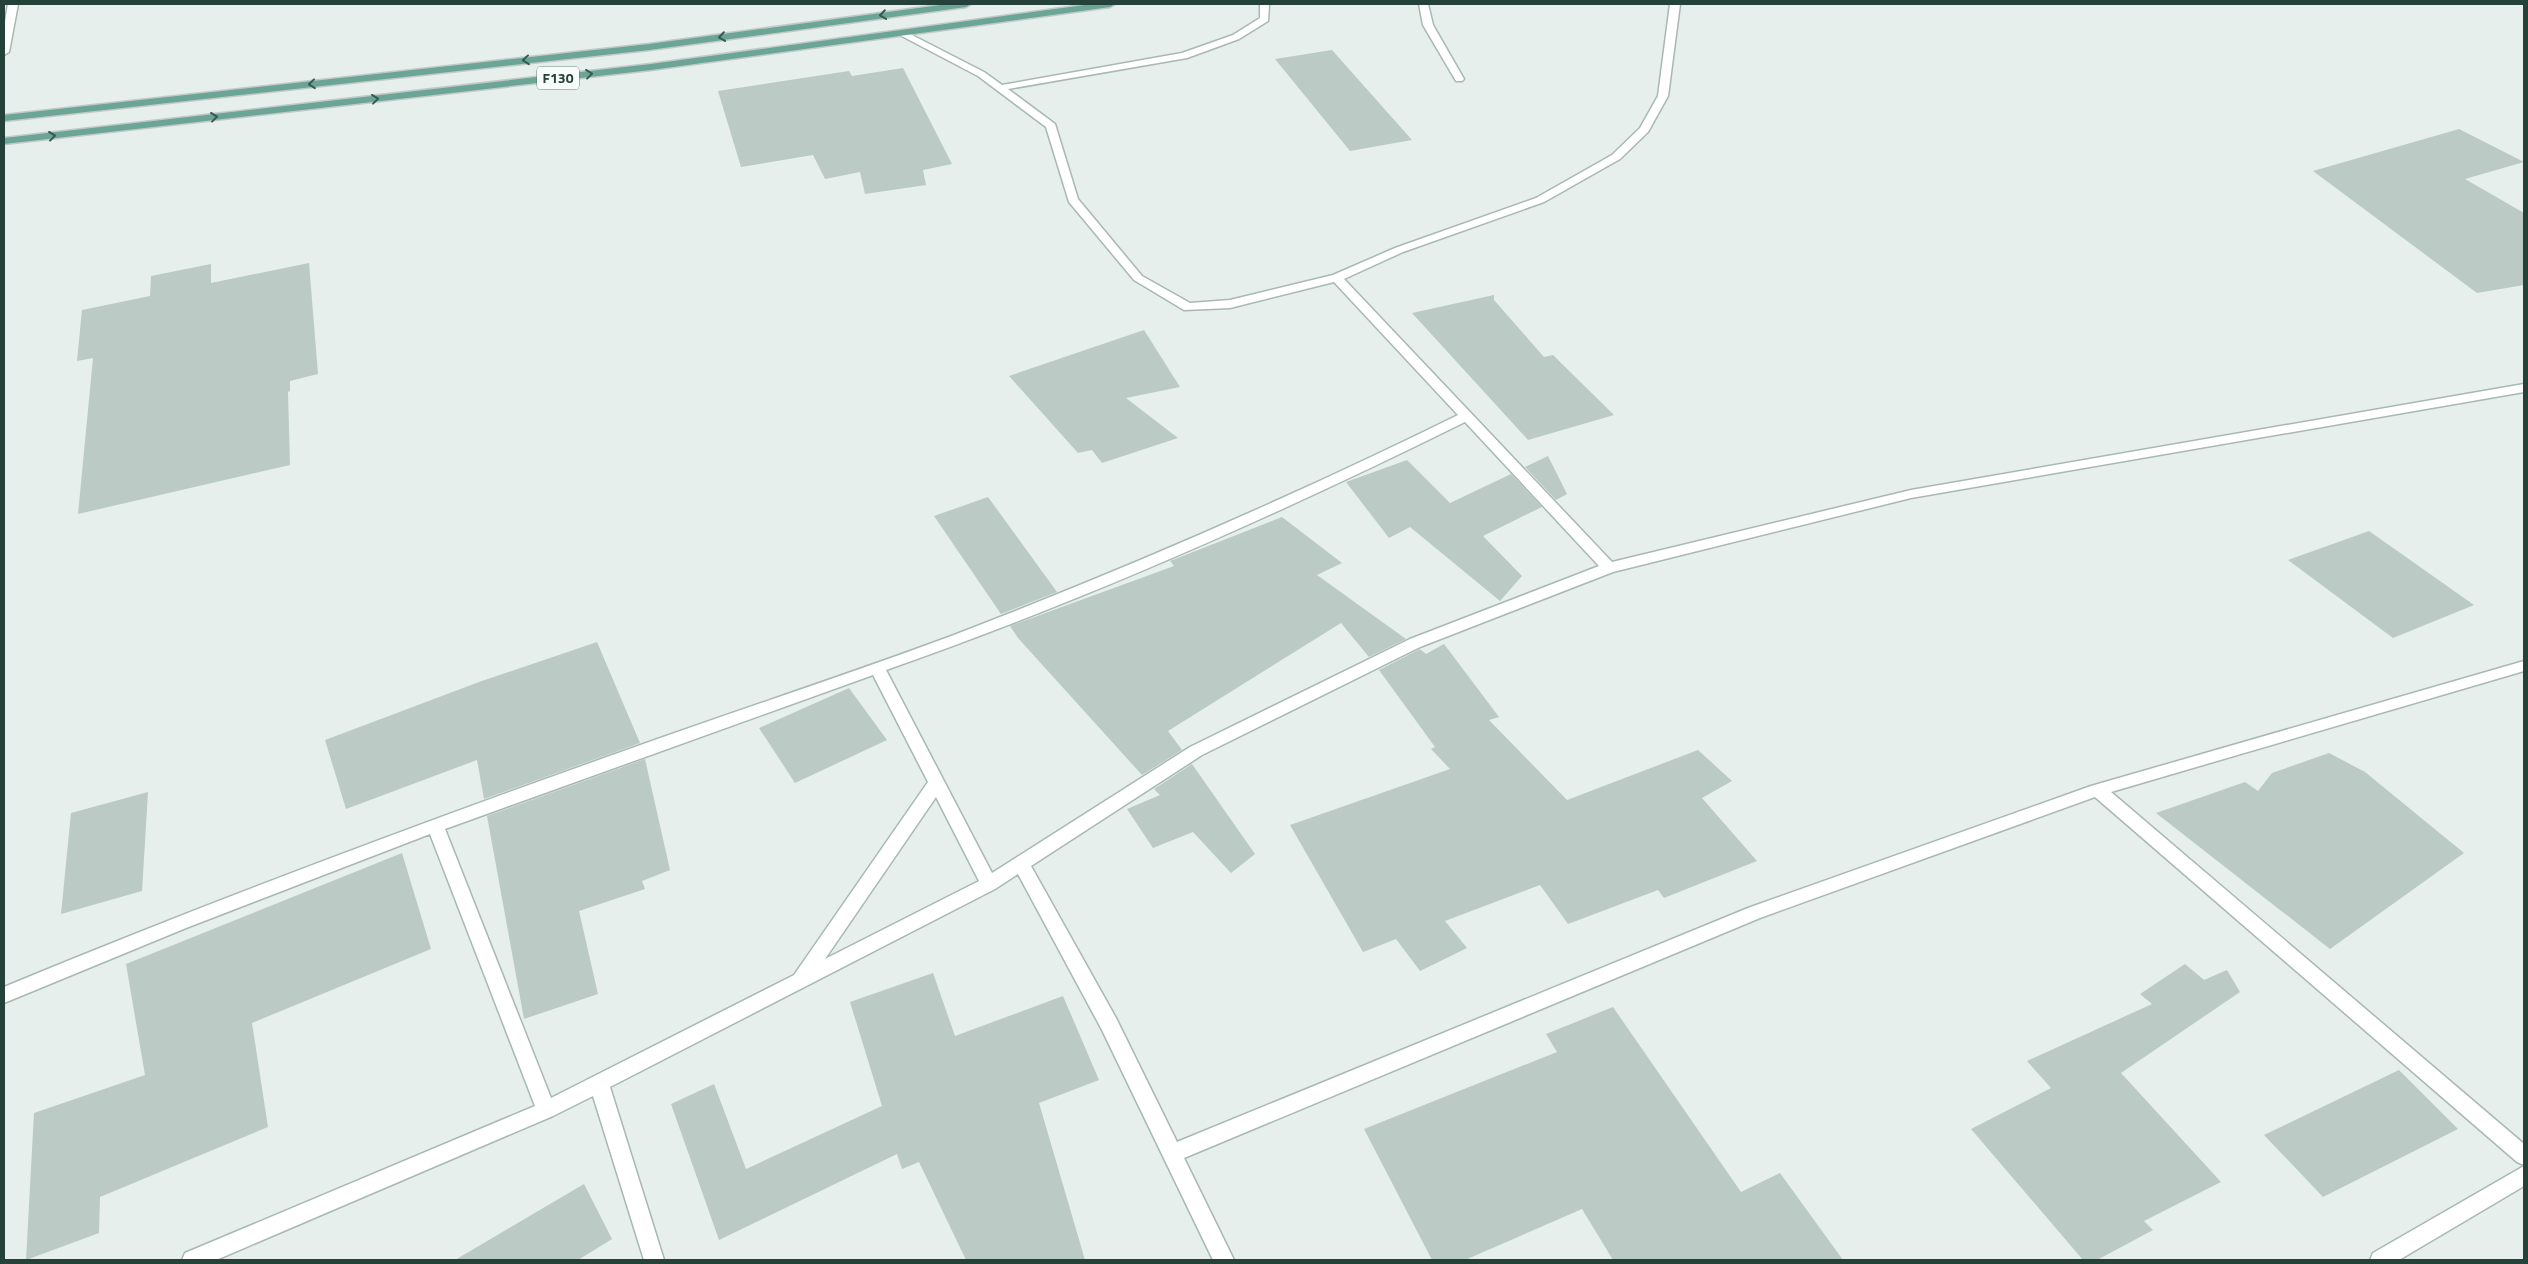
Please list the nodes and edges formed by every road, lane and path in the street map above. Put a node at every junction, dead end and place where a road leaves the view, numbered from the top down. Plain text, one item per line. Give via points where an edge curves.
1 (13, 4) edge
2 (966, 4) edge
3 (1110, 4) edge
4 (1264, 4) edge
5 (1423, 4) edge
6 (1675, 4) edge
7 (901, 33) junction
8 (4, 52) edge
9 (1459, 79) dead end
10 (999, 88) junction
11 (4, 118) edge
12 (4, 141) edge
13 (1336, 278) junction
14 (2524, 388) edge
15 (1467, 416) junction
16 (1609, 568) junction
17 (2524, 666) edge
18 (877, 667) junction
19 (937, 782) junction
20 (2097, 790) junction
21 (435, 826) junction
22 (1021, 864) junction
23 (989, 884) junction
24 (801, 980) junction
25 (4, 995) edge
26 (599, 1084) junction
27 (546, 1110) junction
28 (1171, 1154) junction
29 (2524, 1156) edge
30 (2524, 1175) edge
31 (192, 1260) edge
32 (654, 1260) edge
33 (1224, 1260) edge
34 (2380, 1260) edge

1 - 8 street
2 -> 11 main road, F130 via 649,47
3 - 7 main road, F130
4 - 10 street via 1265,19 1236,37 1184,56
5 - 9 street via 1428,25
6 - 13 street via 1663,96 1644,130 1616,157 1540,200 1399,250
7 - 10 street via 981,74
12 -> 7 main road, F130 via 651,67
10 - 13 street via 1051,126 1073,200 1138,278 1188,307 1230,304
13 - 15 street
14 - 16 street via 1911,494
15 - 16 street
15 - 18 street via 1264,513 957,639
16 - 22 street via 1415,644 1196,752
17 - 20 street
18 - 19 street
18 - 21 street
19 - 23 street
19 - 24 street
20 - 28 street via 1754,913
20 - 29 street
21 - 25 street via 91,958
21 - 27 street
22 - 23 street
22 - 28 street via 1109,1024
23 - 24 street
24 - 26 street
26 - 27 street
26 - 32 street
27 - 31 street
28 - 33 street
30 - 34 street

